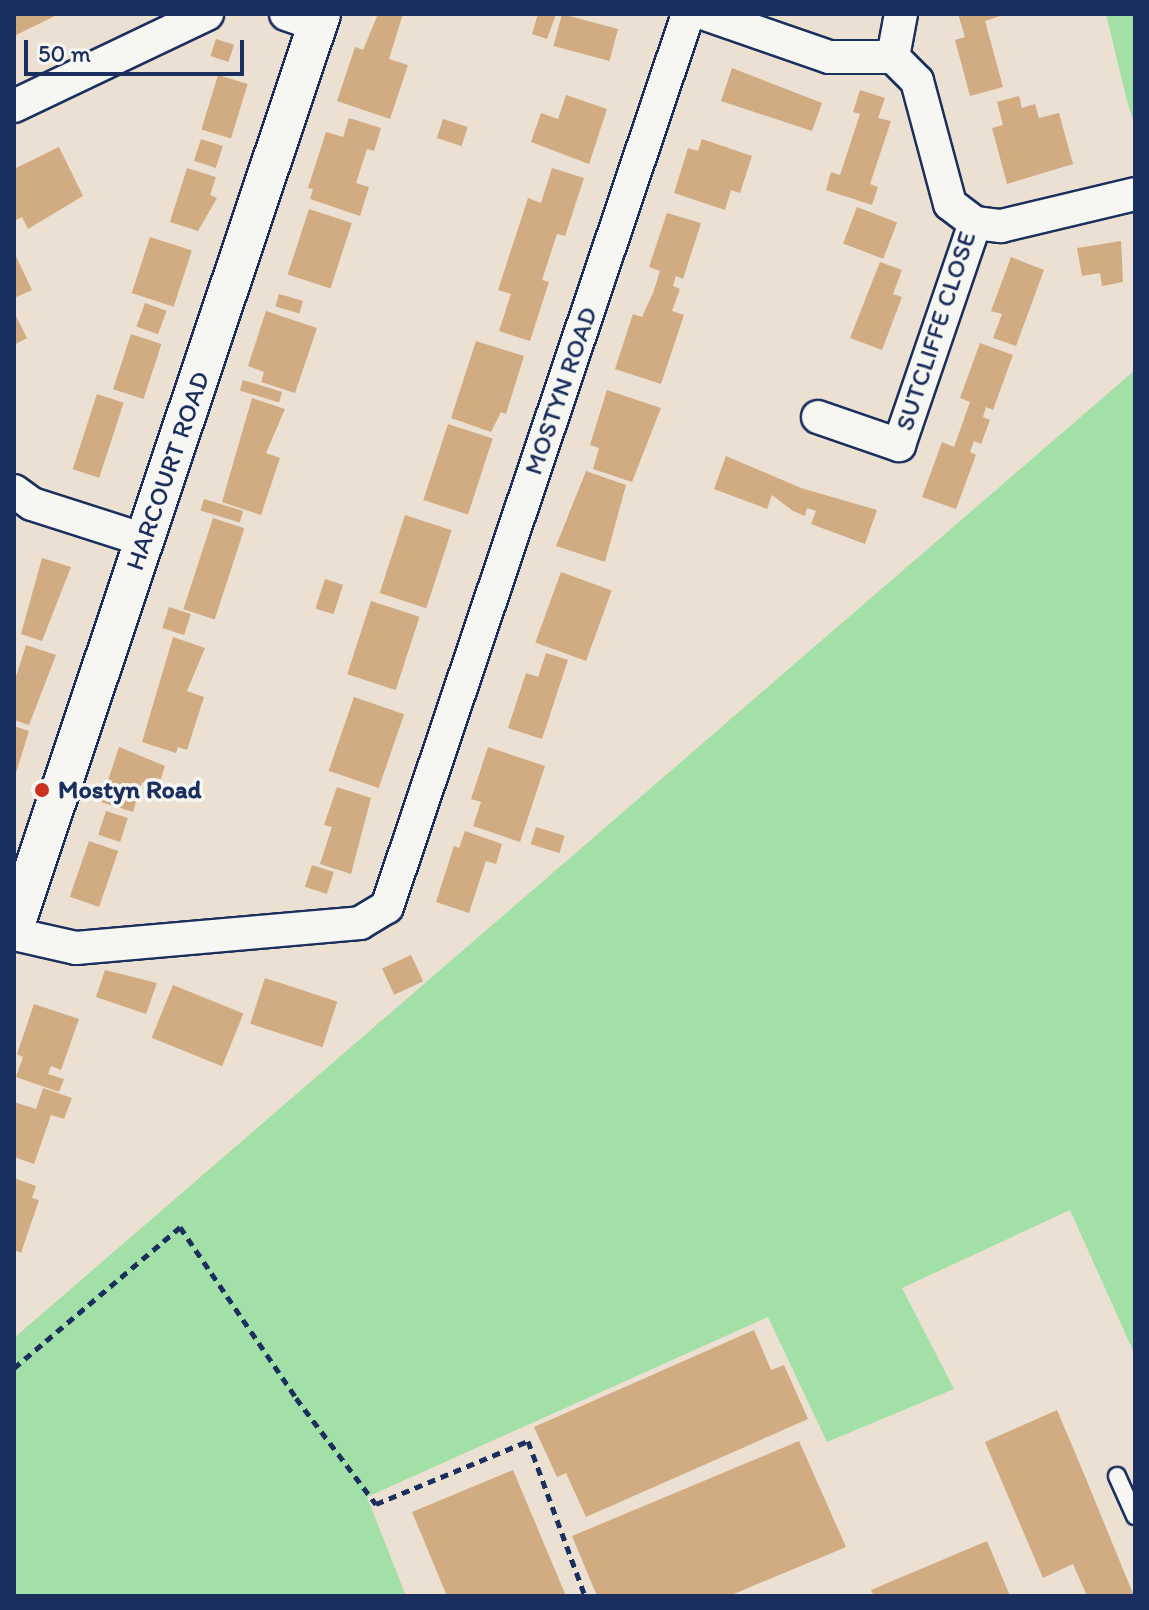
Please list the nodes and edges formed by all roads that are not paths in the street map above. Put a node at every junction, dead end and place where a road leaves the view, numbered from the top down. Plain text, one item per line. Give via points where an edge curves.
1 (207, 14) edge
2 (688, 14) edge
3 (705, 14) edge
4 (901, 14) edge
5 (309, 18) edge
6 (893, 57) junction
7 (14, 106) edge
8 (1135, 194) edge
9 (975, 223) junction
10 (818, 417) dead end
11 (14, 491) edge
12 (144, 540) junction
13 (14, 931) edge
14 (1117, 1476) dead end
15 (1135, 1516) edge

1 - 7 street
2 - 13 street, MOSTYN ROAD via 387,907 360,923 76,948
3 - 6 street via 829,57
4 - 6 street
5 - 12 street, HARCOURT ROAD
6 - 9 street, SUTCLIFFE CLOSE via 917,81 950,204
8 - 9 street via 1001,226
9 - 10 street, SUTCLIFFE CLOSE via 899,445
11 - 12 street via 32,504
12 - 13 street, HARCOURT ROAD
14 - 15 lane

